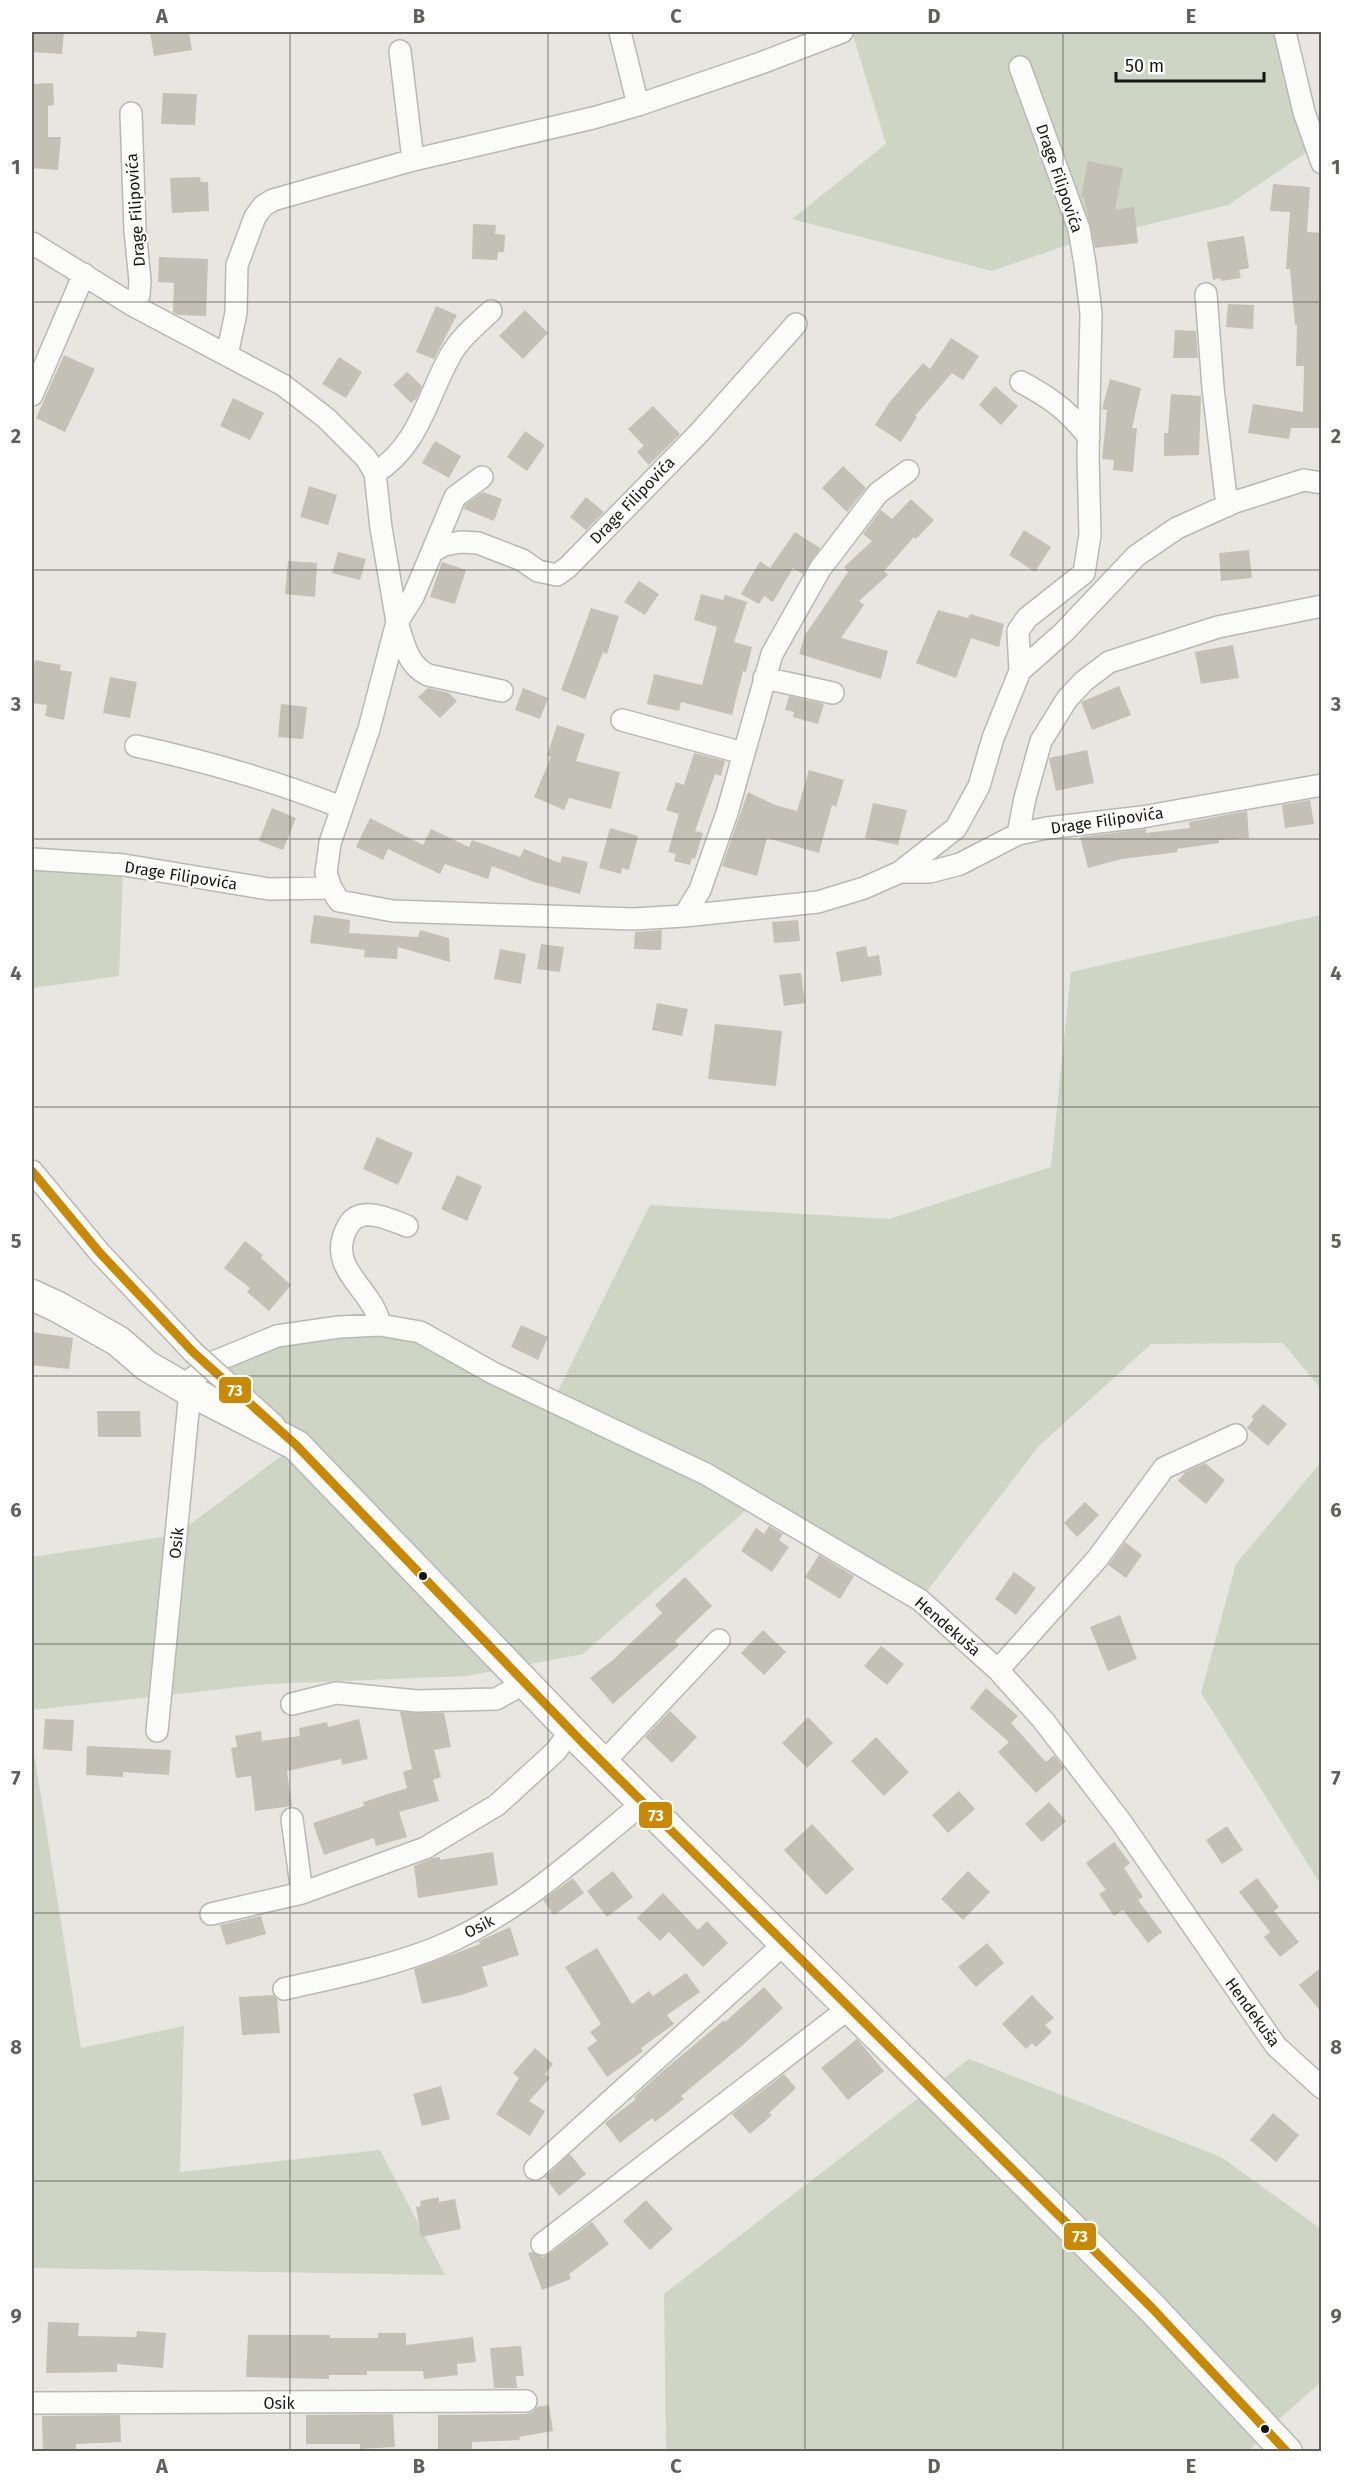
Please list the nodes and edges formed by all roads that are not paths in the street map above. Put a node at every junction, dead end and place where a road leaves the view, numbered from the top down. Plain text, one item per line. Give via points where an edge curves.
1 (620, 32) edge
2 (842, 32) edge
3 (1285, 32) edge
4 (399, 51) dead end
5 (1020, 67) dead end
6 (638, 105) junction
7 (131, 113) dead end
8 (413, 160) junction
9 (1322, 163) edge
10 (32, 243) edge
11 (84, 274) junction
12 (1206, 294) dead end
13 (134, 306) junction
14 (491, 311) dead end
15 (796, 324) dead end
16 (227, 355) junction
17 (1021, 382) dead end
18 (32, 395) edge
19 (1089, 436) junction
20 (908, 471) dead end
21 (375, 473) junction
22 (482, 477) dead end
23 (1322, 483) edge
24 (1227, 506) junction
25 (432, 552) junction
26 (1322, 606) edge
27 (397, 622) junction
28 (1020, 671) junction
29 (764, 678) junction
30 (502, 691) dead end
31 (833, 693) dead end
32 (622, 720) dead end
33 (136, 746) dead end
34 (743, 753) junction
35 (1322, 785) edge
36 (341, 807) junction
37 (1018, 834) junction
38 (32, 859) edge
39 (900, 872) junction
40 (331, 888) junction
41 (684, 916) junction
42 (32, 1171) edge
43 (407, 1226) dead end
44 (32, 1295) edge
45 (380, 1324) junction
46 (186, 1388) junction
47 (1236, 1435) dead end
48 (296, 1445) junction
49 (719, 1640) dead end
50 (998, 1670) junction
51 (525, 1683) junction
52 (292, 1704) dead end
53 (571, 1730) junction
54 (157, 1731) dead end
55 (603, 1762) junction
56 (643, 1803) junction
57 (292, 1819) dead end
58 (302, 1893) junction
59 (212, 1914) dead end
60 (784, 1944) junction
61 (284, 1989) dead end
62 (849, 2008) junction
63 (1322, 2088) edge
64 (535, 2169) dead end
65 (542, 2244) dead end
66 (526, 2401) dead end
67 (32, 2403) edge
68 (1287, 2451) edge

1 - 6 street
2 - 6 street
3 - 9 street via 1304,112
4 - 8 street
5 - 19 street, Drage Filipovića via 1079,229 1091,313
6 - 8 street
7 - 13 street, Drage Filipovića via 140,281
8 - 16 street via 263,206 237,265 236,313
10 - 11 street
11 - 13 street
11 - 18 street
12 - 24 street
13 - 16 street
14 - 21 street via 459,342 420,423 386,466
15 - 25 street, Drage Filipovića via 700,432 557,575 538,571 522,560 478,543 444,544
16 - 21 street via 282,385 327,418 366,458
17 - 19 street via 1070,413
19 - 28 street, Drage Filipovića via 1090,535 1084,573 1027,618 1018,631
20 - 29 street via 878,493 820,569 772,654
21 - 27 street
22 - 25 street via 455,497
23 - 24 street, Drage Filipovića via 1304,480
24 - 28 street, Drage Filipovića via 1177,528 1136,556 1064,632
25 - 27 street via 413,597
26 - 37 street via 1218,627 1108,662 1066,699 1041,741
27 - 30 street via 417,670
27 - 36 street via 369,729
28 - 39 street, Drage Filipovića via 979,786 956,828
29 - 31 street
29 - 34 street
32 - 34 street
33 - 36 street via 200,761
34 - 41 street via 700,890
35 - 37 street, Drage Filipovića
36 - 40 street via 326,873
37 - 39 street, Drage Filipovića via 960,864 930,873
38 - 40 street, Drage Filipovića via 124,865 269,889
39 - 41 street, Drage Filipovića via 818,902
40 - 41 street, Drage Filipovića via 339,901 393,911 582,919
42 - 48 street, bridge via 100,1253 193,1352
43 - 45 street via 380,1215 363,1215 348,1224 342,1243 346,1268 378,1311
44 - 46 main road via 118,1341 147,1366
45 - 46 street, Hendekuša via 277,1336 216,1361
45 - 50 street, Hendekuša via 420,1332 493,1373 706,1474 920,1600
46 - 48 main road
46 - 54 street, Osik
47 - 50 street via 1164,1468 1097,1558
48 - 51 main road
49 - 55 street
50 - 63 street, Hendekuša via 1043,1720 1121,1822 1276,2046
51 - 52 street via 496,1699 417,1701 336,1693
51 - 53 main road
53 - 55 main road
53 - 58 street via 555,1751 496,1805 445,1836 425,1848
55 - 56 main road
56 - 60 main road
56 - 61 street, Osik via 501,1914 439,1946 375,1968
57 - 58 street
58 - 59 street
60 - 62 main road
60 - 64 street
62 - 65 street
62 - 68 main road via 1152,2308
66 - 67 street, Osik

